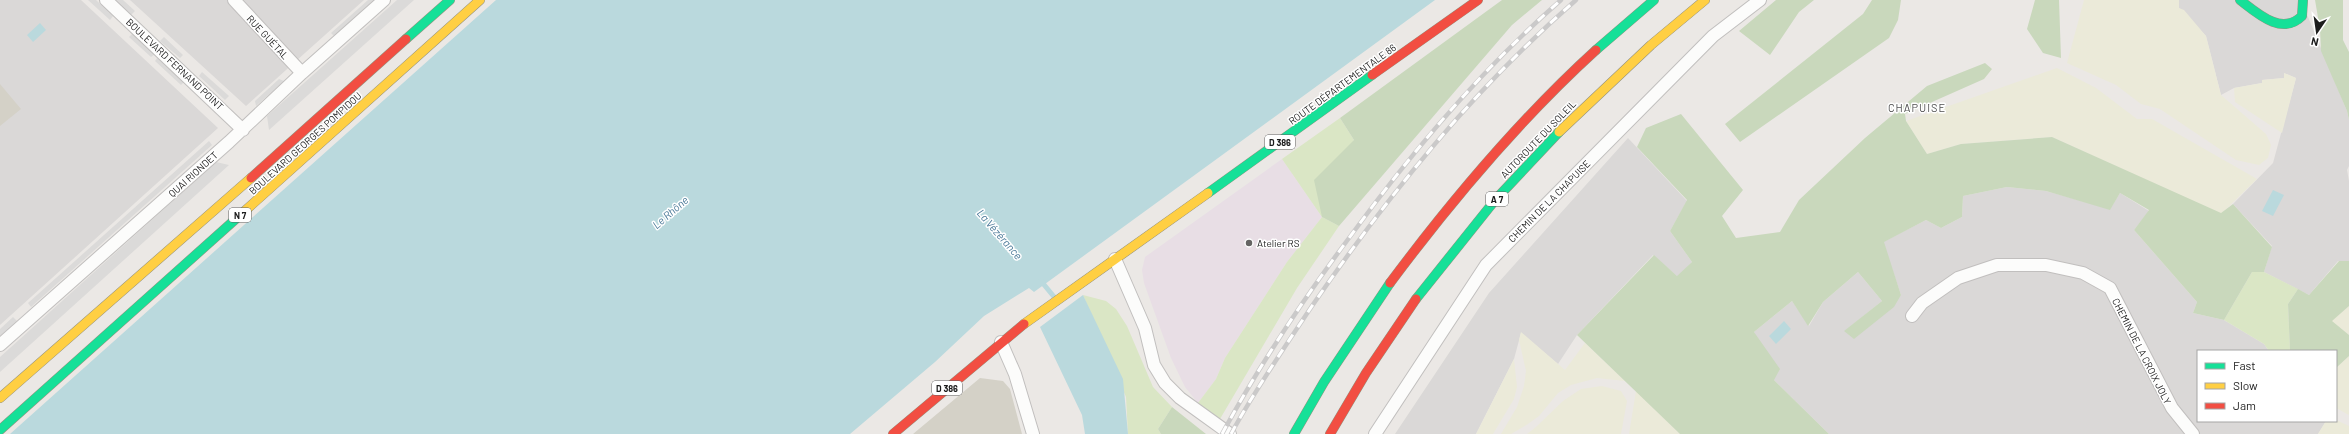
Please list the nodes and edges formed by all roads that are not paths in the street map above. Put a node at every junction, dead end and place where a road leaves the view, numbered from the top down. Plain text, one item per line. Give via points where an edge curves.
1 (106, 0) edge
2 (234, 0) edge
3 (384, 0) edge
4 (450, 0) edge
5 (480, 0) edge
6 (1478, 0) edge
7 (1654, 0) edge
8 (1705, 0) edge
9 (1760, 0) edge
10 (2240, 0) edge
11 (2303, 0) edge
12 (302, 73) junction
13 (243, 130) junction
14 (1115, 259) junction
15 (1912, 316) dead end
16 (1001, 342) junction
17 (0, 345) edge
18 (0, 398) edge
19 (0, 430) edge
20 (893, 434) edge
21 (1033, 434) edge
22 (1230, 434) edge
23 (1294, 434) edge
24 (1330, 434) edge
25 (1375, 434) edge
26 (2193, 434) edge

1 - 13 street, BOULEVARD FERNAND POINT
2 - 12 street, RUE GUÉTAL
3 - 12 street, QUAI RIONDET
4 - 18 main road, BOULEVARD GEORGES POMPIDOU / N 7
5 - 19 main road, BOULEVARD GEORGES POMPIDOU / N 7
6 - 14 main road, ROUTE DÉPARTEMENTALE 86 / D 386
7 - 23 main road, AUTOROUTE DU SOLEIL via 1589,57 1518,128 1439,218 1358,330
8 - 24 main road, AUTOROUTE DU SOLEIL / A 7 via 1614,77 1539,151 1464,236 1384,345
9 - 25 street, CHEMIN DE LA CHAPUISE via 1713,36 1486,265
10 - 11 main road via 2259,15 2286,26 2294,24 2302,16
12 - 13 street, QUAI RIONDET
13 - 17 street, QUAI RIONDET
14 - 16 main road, ROUTE DÉPARTEMENTALE 86 / D 386
14 - 22 street via 1145,328 1154,365 1165,382 1180,398
15 - 26 street, CHEMIN DE LA CROIX JOLY via 1922,303 1958,278 1997,265 2046,264 2084,273 2110,288 2172,408
16 - 20 main road, D 386
16 - 21 street

